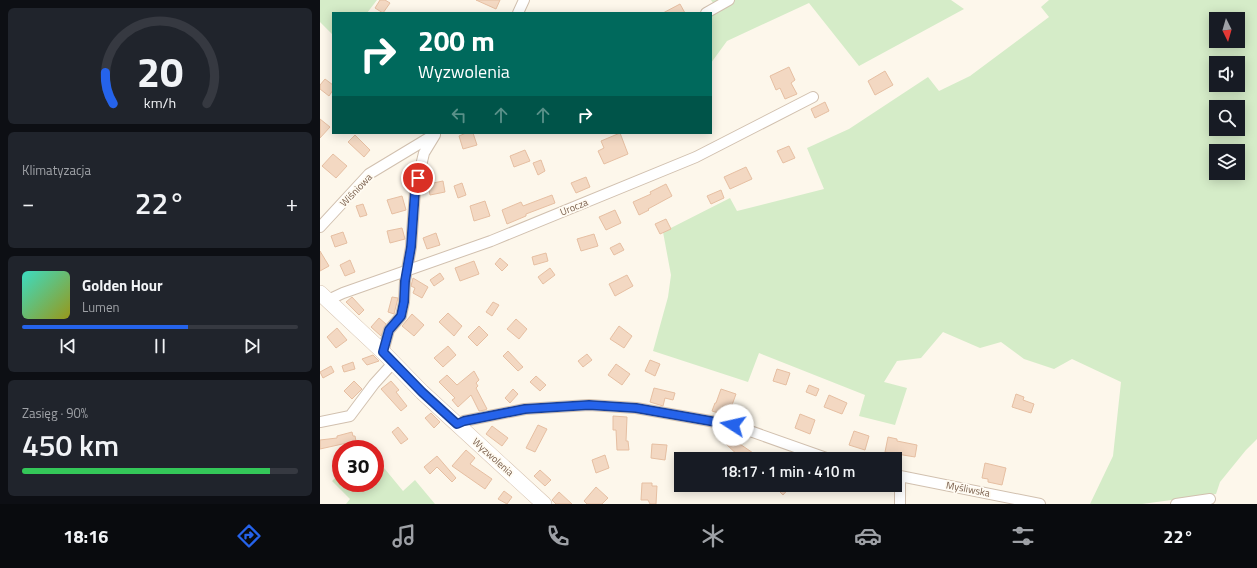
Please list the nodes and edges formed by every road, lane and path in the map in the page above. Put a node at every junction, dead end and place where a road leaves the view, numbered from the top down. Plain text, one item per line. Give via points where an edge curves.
1 (524, 0) edge
2 (729, 0) edge
3 (518, 12) edge
4 (708, 12) edge
5 (813, 97) dead end
6 (437, 134) edge
7 (320, 227) edge
8 (407, 270) junction
9 (324, 297) edge
10 (383, 352) junction
11 (393, 363) junction
12 (320, 422) edge
13 (457, 424) junction
14 (809, 452) edge
15 (902, 477) edge
16 (899, 492) edge
17 (1210, 498) dead end
18 (544, 504) edge
19 (900, 504) edge
20 (1040, 504) edge
21 (1176, 504) edge

1 - 3 street
2 - 4 street
5 - 8 street, Urocza via 696,157 491,241
6 - 7 street, Wiśniowa via 369,174
6 - 8 street via 424,153 415,191
8 - 9 street, Urocza via 343,293
8 - 10 street via 401,316 389,330
9 - 10 street, Wyzwolenia
10 - 11 street, Wyzwolenia
11 - 12 street via 350,416
11 - 13 street, Wyzwolenia
13 - 14 street via 525,409 615,406 733,425
13 - 18 street, Wyzwolenia
15 - 20 street, Myśliwska
16 - 19 street
17 - 21 street

